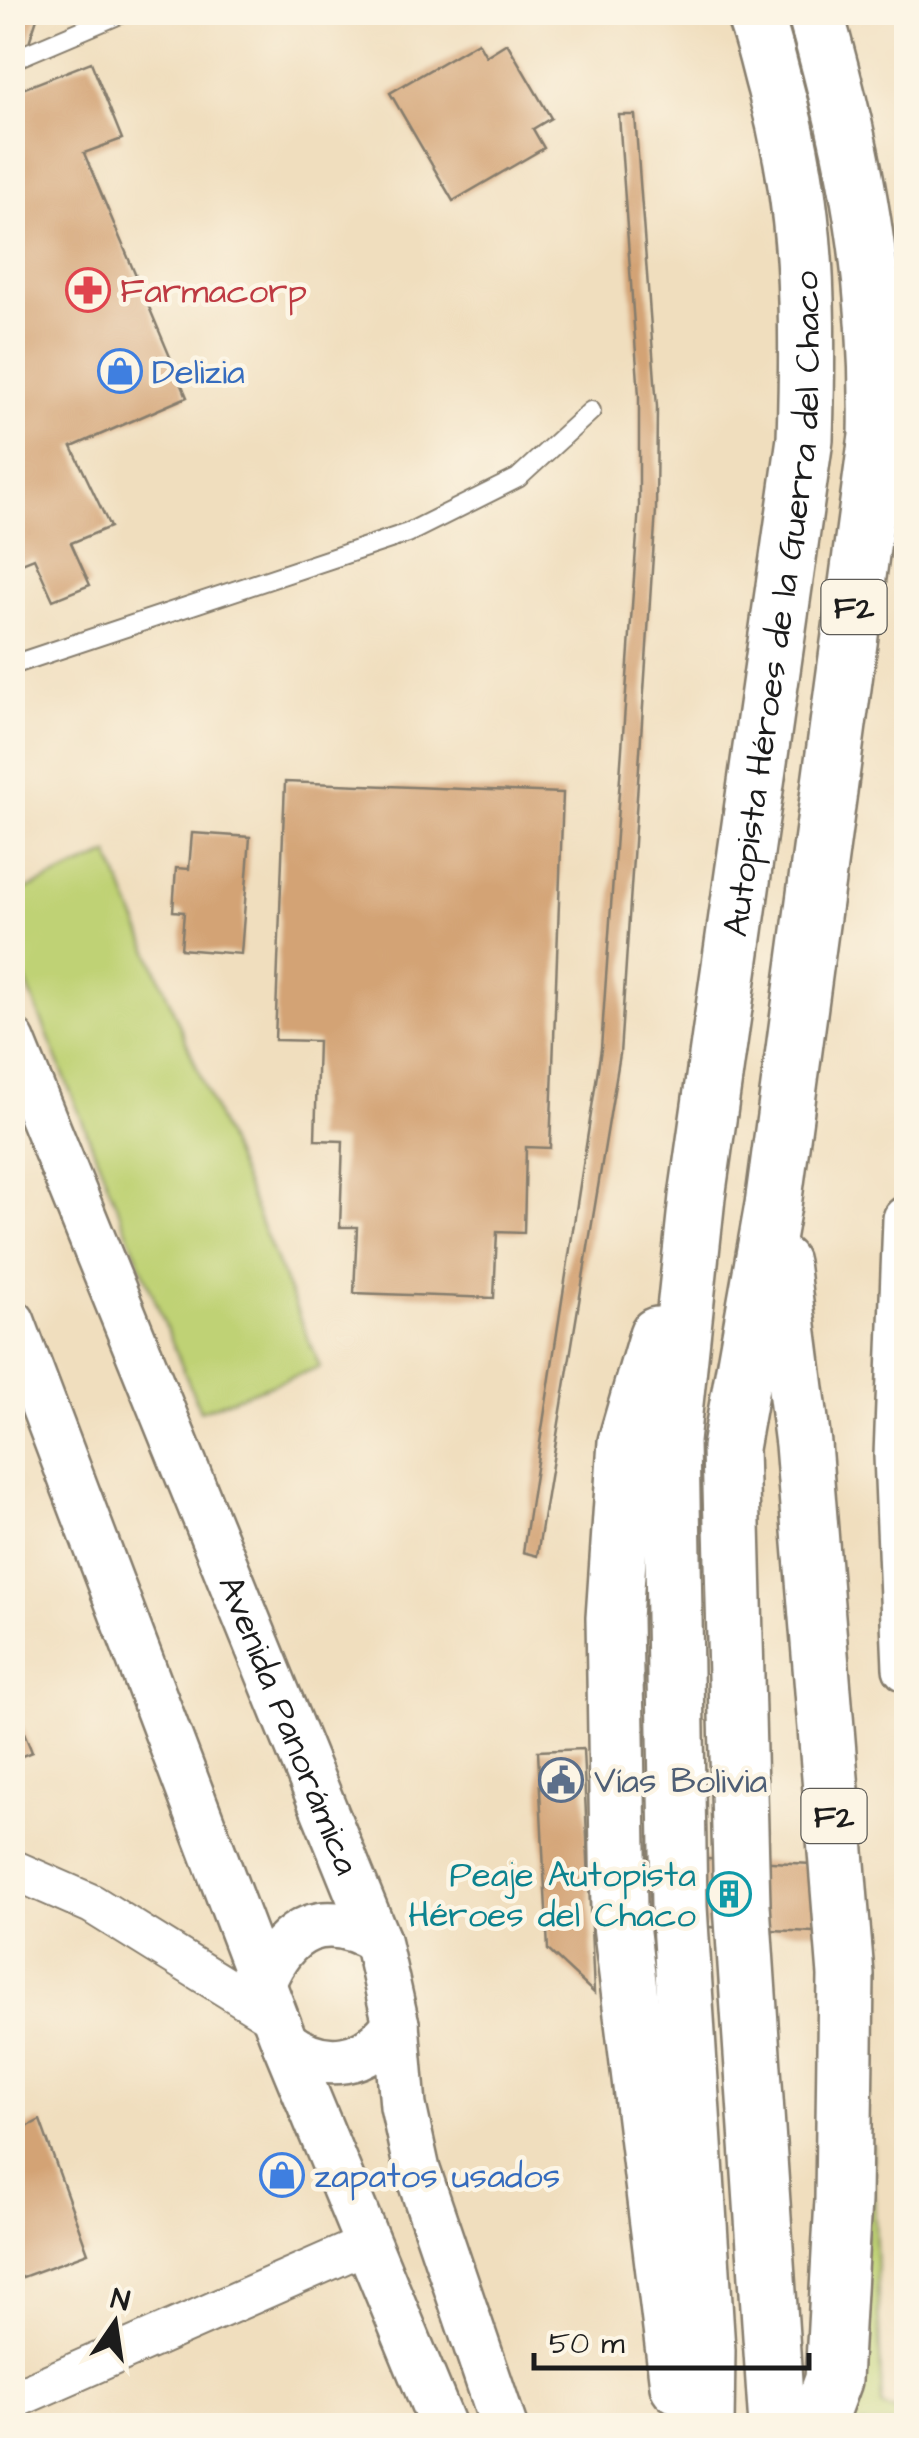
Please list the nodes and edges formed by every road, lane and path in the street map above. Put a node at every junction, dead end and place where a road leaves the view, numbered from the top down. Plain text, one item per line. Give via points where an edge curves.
1 (125, 12) edge
2 (753, 12) edge
3 (815, 12) edge
4 (12, 60) edge
5 (12, 234) edge
6 (22, 256) dead end
7 (591, 411) dead end
8 (12, 665) edge
9 (12, 1041) edge
10 (698, 1197) junction
11 (772, 1205) junction
12 (906, 1219) edge
13 (12, 1322) edge
14 (906, 1668) edge
15 (617, 1727) junction
16 (599, 1836) dead end
17 (12, 1869) edge
18 (377, 1940) junction
19 (602, 1942) dead end
20 (275, 2015) junction
21 (396, 2024) junction
22 (637, 2066) junction
23 (367, 2244) junction
24 (12, 2400) edge
25 (442, 2426) edge
26 (504, 2426) edge
27 (687, 2426) edge
28 (696, 2426) edge
29 (706, 2426) edge
30 (719, 2426) edge
31 (777, 2426) edge
32 (794, 2426) edge
33 (804, 2426) edge
34 (816, 2426) edge

1 - 4 lane
2 - 10 highway, Autopista Héroes de la Guerra del Chaco / F2 via 795,160 806,249 805,439
3 - 11 highway, Autopista Héroes de la Guerra del Chaco / F2 via 850,135 864,225 878,343 877,436
5 - 6 path
7 - 8 lane via 518,478 408,533
9 - 18 street, Avenida Panorámica
10 - 15 highway, Autopista Héroes de la Guerra del Chaco / F2 via 626,1442 614,1618
10 - 28 highway, Autopista Héroes de la Guerra del Chaco / F2 via 648,1438 644,1612 653,1972
10 - 29 highway, Autopista Héroes de la Guerra del Chaco / F2 via 671,1441 679,1906
10 - 30 highway, Autopista Héroes de la Guerra del Chaco / F2 via 690,1442 730,2356
11 - 31 highway, Autopista Héroes de la Guerra del Chaco / F2 via 730,1448 742,1905
11 - 32 highway, Autopista Héroes de la Guerra del Chaco / F2 via 751,1458 792,2226
11 - 33 highway, Autopista Héroes de la Guerra del Chaco / F2 via 778,1450 808,1902 818,2228 814,2380
11 - 34 highway, Autopista Héroes de la Guerra del Chaco / F2 via 802,1444 846,1975 833,2380
12 - 14 street via 897,1456
13 - 20 street
15 - 16 lane
15 - 22 highway, Autopista Héroes de la Guerra del Chaco / F2 via 618,1909
17 - 20 street via 92,1904
18 - 20 street via 334,1924 290,1938 274,1955
18 - 21 street, Avenida Panorámica
19 - 22 lane
20 - 21 street via 320,2062 365,2056
20 - 23 street
21 - 26 street, Avenida Panorámica via 416,2170
22 - 27 highway, Autopista Héroes de la Guerra del Chaco / F2 via 672,2356
23 - 24 street
23 - 25 street

